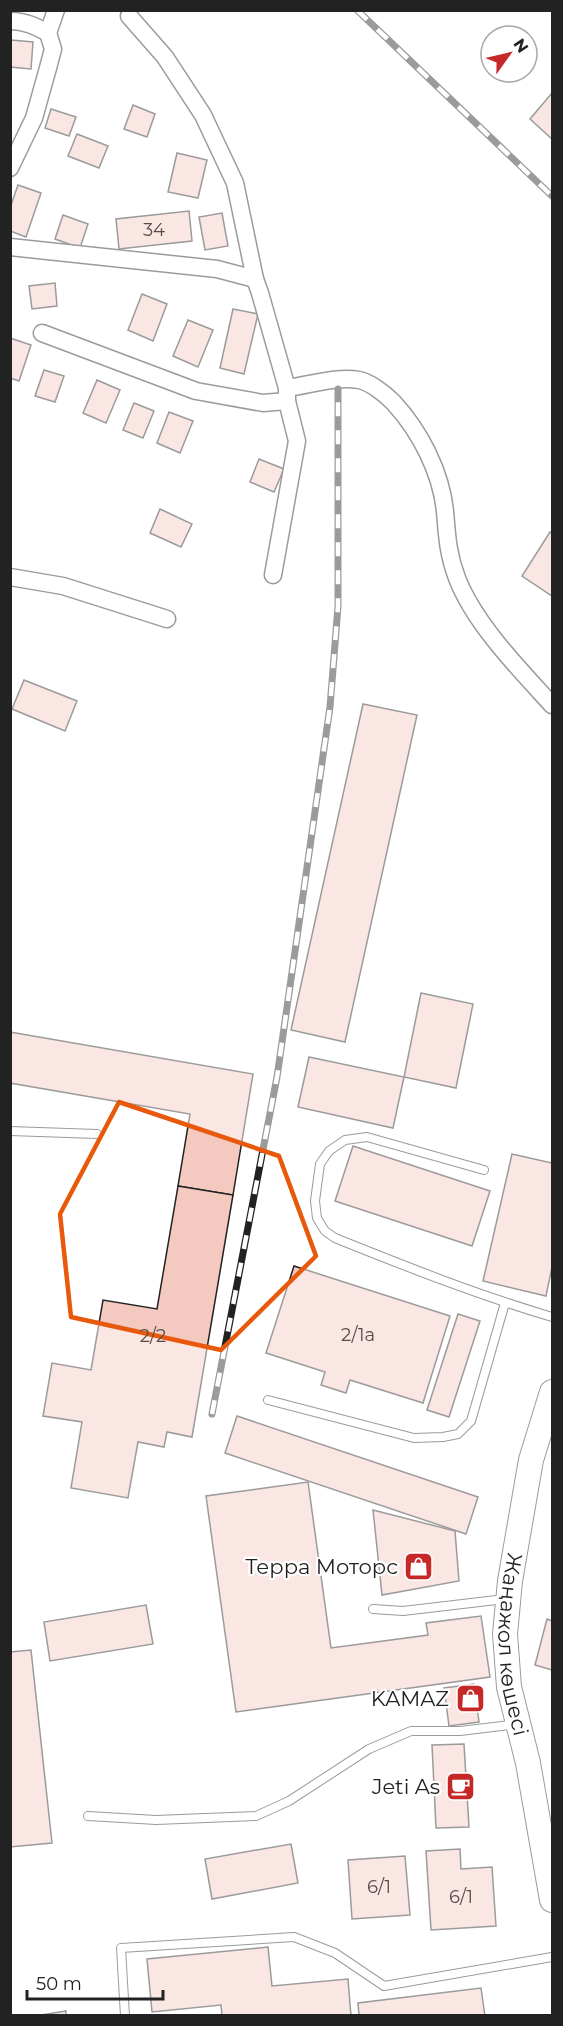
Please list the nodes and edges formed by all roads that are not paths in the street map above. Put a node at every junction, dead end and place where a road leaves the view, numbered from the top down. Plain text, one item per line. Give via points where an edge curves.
1 (56, 10) edge
2 (129, 16) dead end
3 (10, 21) edge
4 (48, 33) junction
5 (10, 168) edge
6 (10, 247) edge
7 (255, 279) junction
8 (42, 333) dead end
9 (287, 394) junction
10 (273, 575) dead end
11 (10, 577) edge
12 (167, 619) dead end
13 (552, 705) edge
14 (10, 1131) edge
15 (97, 1134) dead end
16 (484, 1170) dead end
17 (505, 1303) junction
18 (552, 1317) edge
19 (552, 1392) edge
20 (268, 1400) dead end
21 (508, 1599) junction
22 (373, 1609) dead end
23 (518, 1724) junction
24 (88, 1816) dead end
25 (552, 1900) edge
26 (552, 1957) edge
27 (125, 2016) edge

1 - 4 street
2 - 7 street via 165,57 203,115 235,183
3 - 4 street via 20,21
4 - 5 street via 53,49 34,118
6 - 7 street via 217,269
7 - 9 street
8 - 9 street via 196,391 263,403
9 - 10 street via 297,441
9 - 13 street via 348,379 363,380 407,417 428,453 441,491 450,556 468,602 514,664
11 - 12 street via 63,586
14 - 15 lane
16 - 17 lane via 368,1137 345,1140 328,1151 320,1164 317,1218 335,1238
17 - 18 lane
17 - 20 lane via 471,1421 458,1434 414,1438
19 - 21 main road, Жаңажол көшесі via 531,1460
21 - 22 lane via 403,1611
21 - 23 main road, Жаңажол көшесі via 505,1634 509,1687
23 - 24 lane via 460,1731 411,1731 369,1749 289,1801 256,1816 156,1821
23 - 25 main road, Жаңажол көшесі
26 - 27 lane via 384,1986 335,1953 294,1937 121,1948

